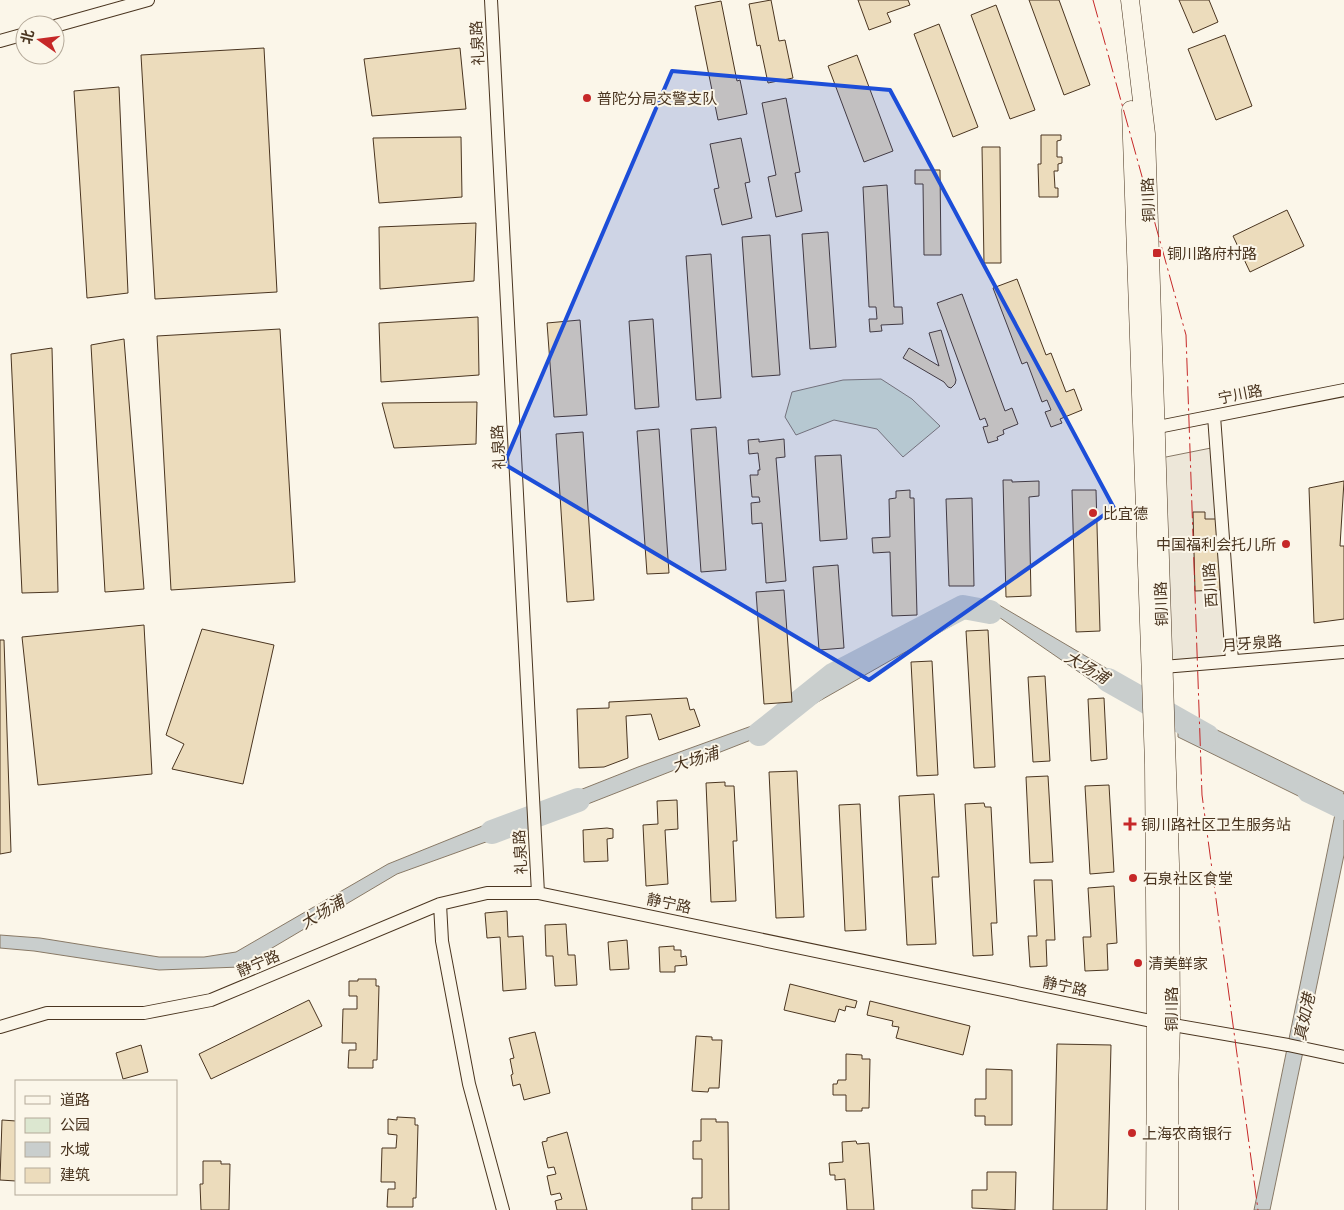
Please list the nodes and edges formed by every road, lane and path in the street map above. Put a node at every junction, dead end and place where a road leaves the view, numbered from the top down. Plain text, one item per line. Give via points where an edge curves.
1 (148, 0) edge
2 (490, 0) edge
3 (1119, 0) edge
4 (1130, 0) edge
5 (65, 23) edge
6 (15, 37) edge
7 (0, 41) edge
8 (1344, 390) edge
9 (1214, 416) junction
10 (1149, 429) junction
11 (1344, 652) edge
12 (1232, 661) junction
13 (1163, 667) junction
14 (1157, 691) junction
15 (538, 893) junction
16 (440, 904) junction
17 (1164, 1023) junction
18 (0, 1027) edge
19 (1344, 1057) edge
20 (503, 1210) edge
21 (1155, 1210) edge
22 (1169, 1210) edge

1 - 5 street
2 - 15 street, 礼泉路
3 - 10 main road, 铜川路 via 1134,134
4 - 10 main road, 铜川路 via 1146,134
6 - 7 street
8 - 9 street, 宁川路
9 - 10 street, 宁川路
9 - 12 street, 西川路
10 - 13 main road, 铜川路
10 - 14 main road, 铜川路
11 - 12 street, 月牙泉路
12 - 13 street, 月牙泉路
13 - 14 main road, 铜川路
14 - 17 main road, 铜川路 via 1170,864
15 - 16 street, 静宁路 via 487,893
15 - 17 street, 静宁路
16 - 18 street, 静宁路 via 212,1000 144,1013 47,1013
16 - 20 street via 442,942 469,1084
17 - 19 street, 静宁路
17 - 21 main road, 铜川路
17 - 22 main road, 铜川路 via 1169,1092

